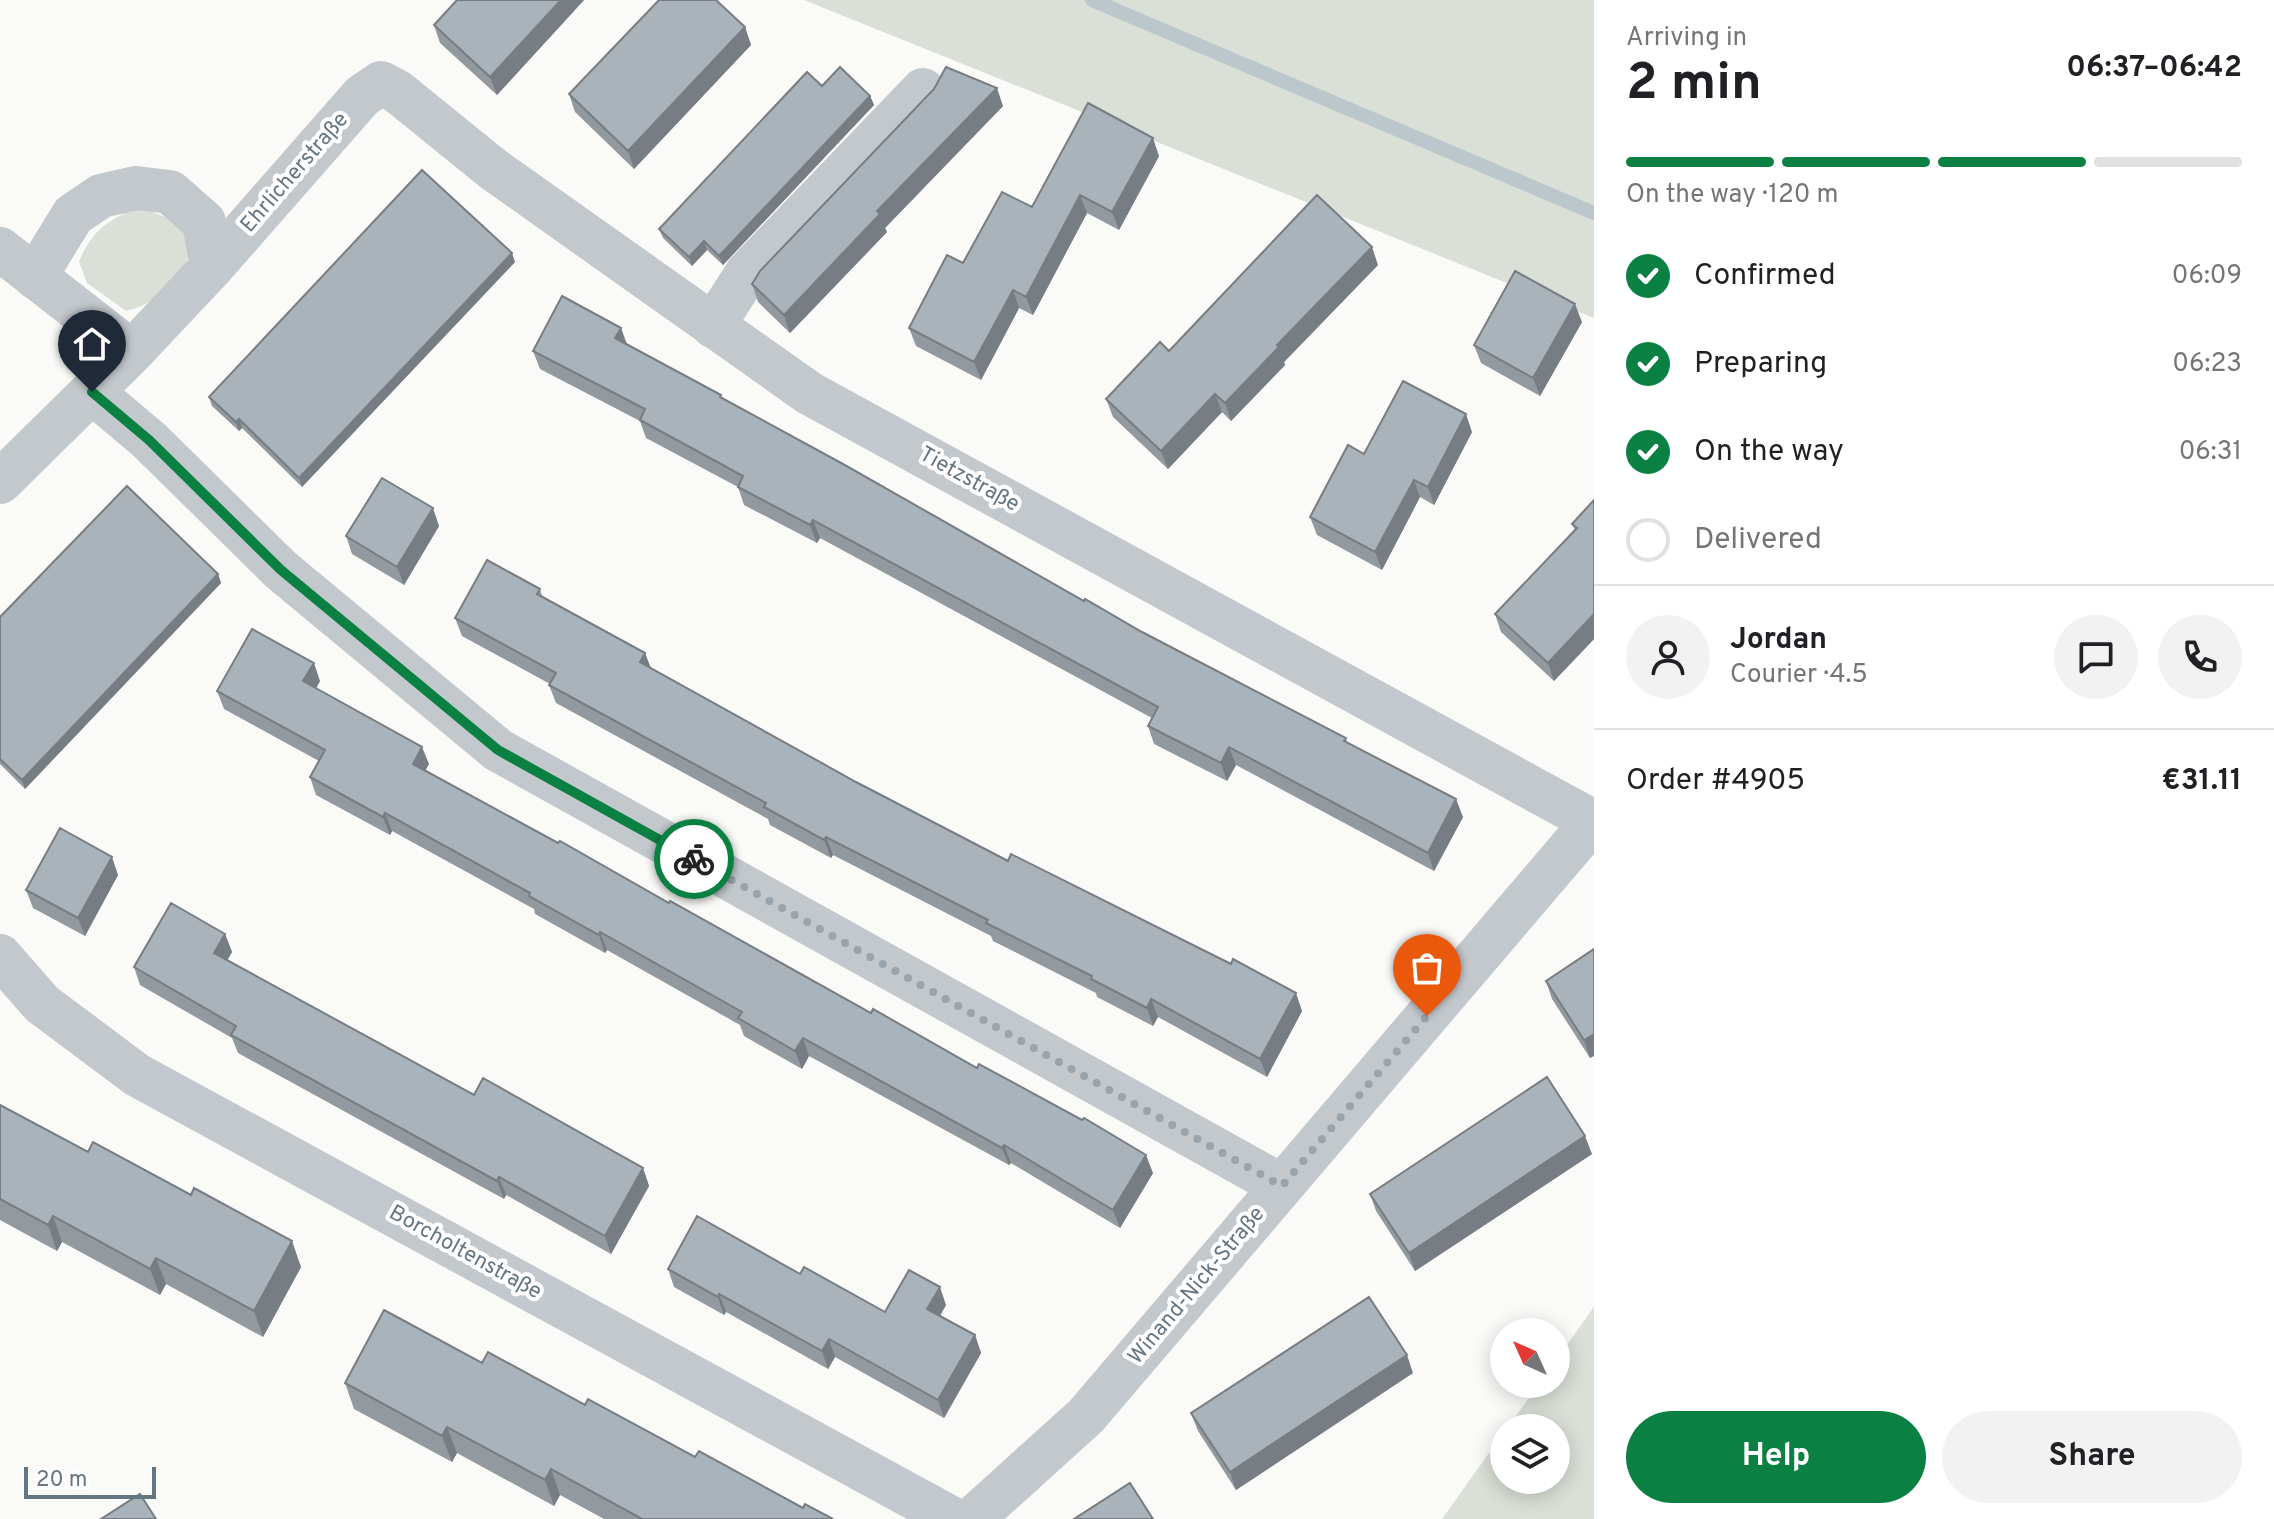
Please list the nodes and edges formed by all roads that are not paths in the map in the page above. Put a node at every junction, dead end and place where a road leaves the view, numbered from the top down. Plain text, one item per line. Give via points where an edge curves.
1 (381, 83) joint
2 (923, 90) dead end
3 (0, 249) edge
4 (212, 267) junction
5 (35, 277) junction
6 (713, 326) junction
7 (132, 352) junction
8 (92, 392) junction
9 (0, 482) edge
10 (1593, 820) edge
11 (0, 956) edge
12 (1282, 1186) junction
13 (953, 1519) edge
14 (972, 1519) edge

1 - 4 street, Ehrlicherstraße via 362,96
1 - 6 street, Tietzstraße
2 - 6 street via 747,273
3 - 5 street
4 - 5 street, Ehrlicherstraße via 204,222 170,192 136,188 101,196 73,215
4 - 7 street, Ehrlicherstraße
5 - 7 street
6 - 10 street, Tietzstraße via 809,393
7 - 8 street, Ehrlicherstraße
8 - 9 street, Ehrlicherstraße
8 - 12 street via 149,440 281,570 498,750
10 - 12 street, Winand-Nick-Straße
11 - 13 street, Borcholtenstraße via 42,1004 137,1075
12 - 14 street, Winand-Nick-Straße via 1086,1416

